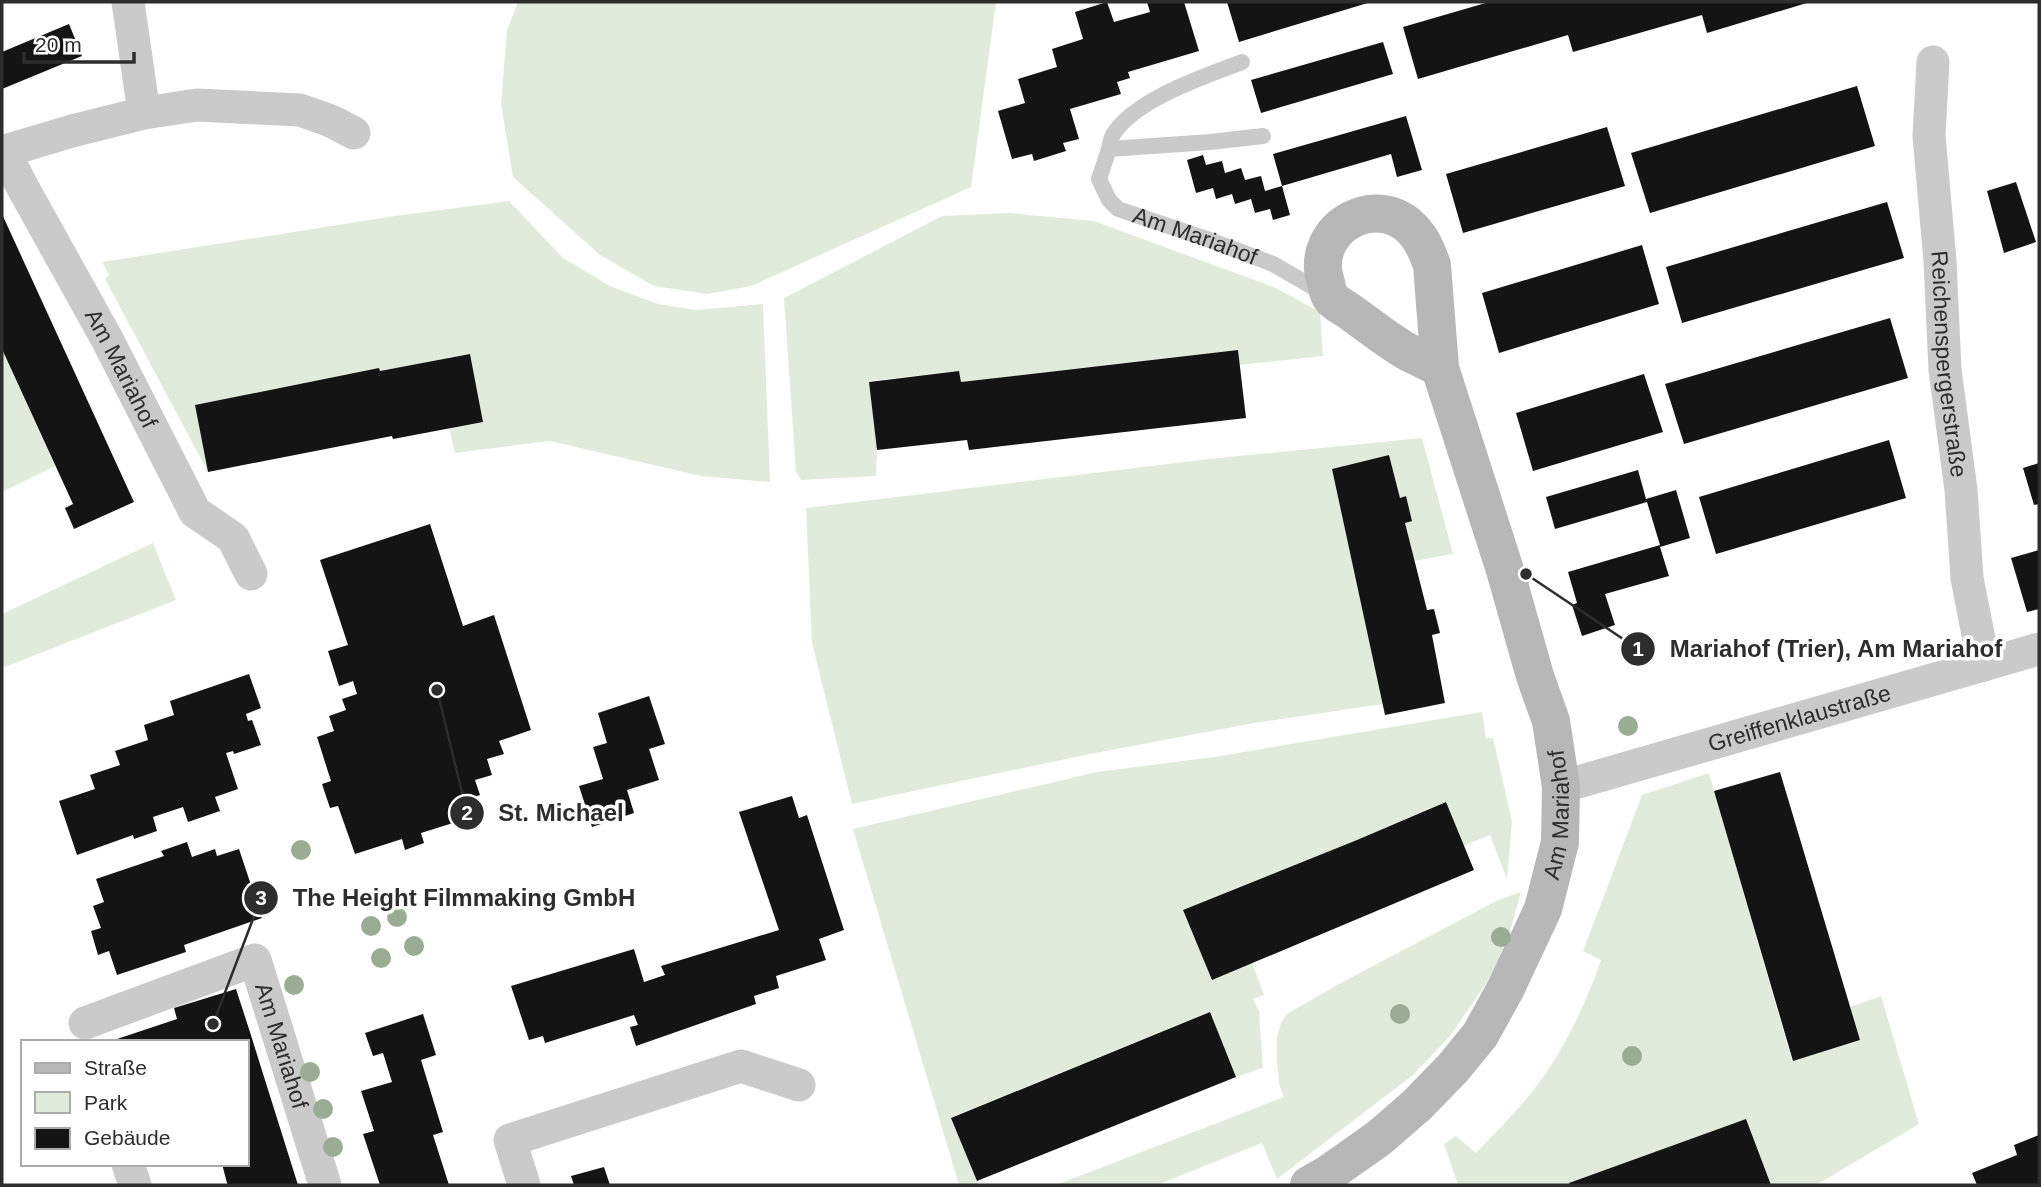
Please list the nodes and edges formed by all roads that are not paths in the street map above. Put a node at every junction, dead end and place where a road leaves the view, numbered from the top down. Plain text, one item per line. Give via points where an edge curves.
1 (128, 2) edge
2 (1242, 62) dead end
3 (1933, 62) dead end
4 (144, 113) junction
5 (355, 133) dead end
6 (1263, 136) dead end
7 (1109, 149) junction
8 (3, 152) edge
9 (1331, 298) junction
10 (1440, 368) junction
11 (251, 574) dead end
12 (2039, 649) edge
13 (1984, 665) junction
14 (1561, 787) junction
15 (85, 1023) dead end
16 (799, 1085) dead end
17 (129, 1166) edge
18 (135, 1185) edge
19 (325, 1185) edge
20 (524, 1185) edge
21 (1309, 1185) edge

1 - 4 street
2 - 7 lane, Am Mariahof via 1184,84 1139,109 1113,135
3 - 13 street, Reichenspergerstraße via 1929,136 1945,370 1967,578
4 - 5 street, Am Mariahof via 197,105 300,110
4 - 8 street, Am Mariahof
6 - 7 lane
7 - 9 lane, Am Mariahof via 1099,179 1118,209 1273,264
8 - 11 street, Am Mariahof via 107,339 195,512 233,538
9 - 10 street, Am Mariahof via 1405,351
9 - 10 street, Am Mariahof via 1323,258 1334,234 1357,216 1375,212 1404,222 1418,234 1432,265
10 - 14 street, Am Mariahof via 1551,721
12 - 13 street, Greiffenklaustraße
13 - 14 street, Greiffenklaustraße
14 - 21 street, Am Mariahof via 1560,842 1543,909 1480,1035 1417,1105 1379,1138
15 - 19 street, Am Mariahof via 255,960
16 - 20 street via 741,1066 510,1140
17 - 18 street

